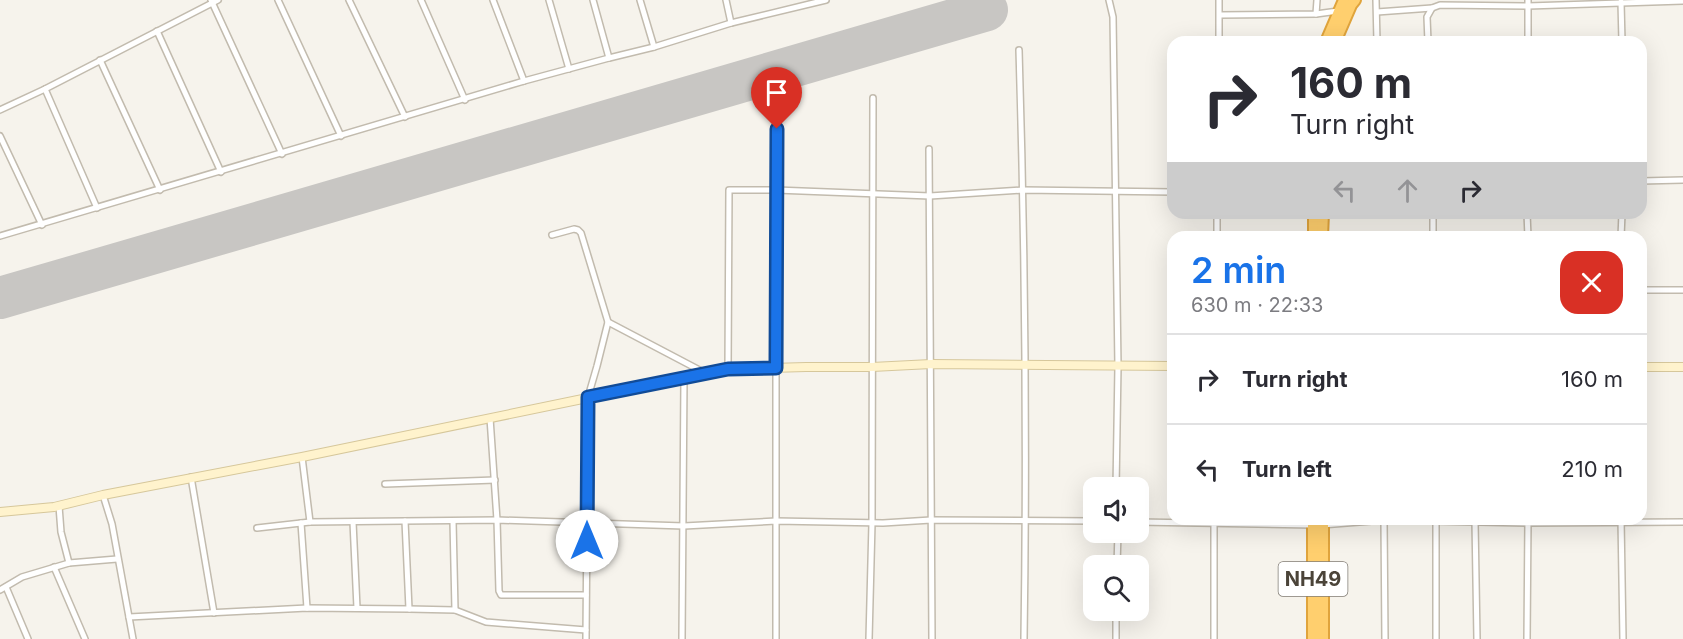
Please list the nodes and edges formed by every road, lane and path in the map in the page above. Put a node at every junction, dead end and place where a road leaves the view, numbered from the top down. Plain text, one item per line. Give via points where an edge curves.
1 (278, 0) edge
2 (349, 0) edge
3 (422, 0) edge
4 (493, 0) edge
5 (549, 0) edge
6 (593, 0) edge
7 (640, 0) edge
8 (726, 0) edge
9 (826, 0) edge
10 (1109, 0) edge
11 (1219, 0) edge
12 (1317, 0) edge
13 (1344, 0) edge
14 (1355, 0) edge
15 (1376, 0) edge
16 (213, 1) edge
17 (816, 1) edge
18 (1622, 1) edge
19 (1683, 1) edge
20 (1528, 3) edge
21 (1432, 8) junction
22 (1338, 11) junction
23 (1377, 12) junction
24 (1316, 14) junction
25 (1220, 15) junction
26 (731, 22) junction
27 (157, 31) junction
28 (1219, 36) edge
29 (1328, 36) edge
30 (1338, 36) edge
31 (1377, 36) edge
32 (1428, 36) edge
33 (1528, 36) edge
34 (1622, 36) edge
35 (654, 47) junction
36 (1019, 50) dead end
37 (609, 58) junction
38 (100, 60) junction
39 (568, 69) junction
40 (524, 81) junction
41 (45, 89) junction
42 (873, 98) dead end
43 (465, 100) junction
44 (778, 109) dead end
45 (0, 110) edge
46 (405, 117) junction
47 (0, 136) edge
48 (341, 136) junction
49 (929, 149) dead end
50 (282, 154) junction
51 (221, 172) junction
52 (1683, 180) edge
53 (1647, 181) edge
54 (160, 190) junction
55 (776, 190) junction
56 (1023, 190) junction
57 (1115, 192) junction
58 (1167, 192) edge
59 (873, 193) junction
60 (930, 196) junction
61 (97, 208) junction
62 (42, 225) junction
63 (552, 235) dead end
64 (0, 236) edge
65 (1647, 290) edge
66 (1683, 290) edge
67 (608, 322) junction
68 (931, 364) junction
69 (1024, 366) junction
70 (1118, 366) junction
71 (1167, 366) edge
72 (872, 367) junction
73 (1647, 367) edge
74 (1683, 367) edge
75 (776, 368) junction
76 (728, 369) junction
77 (707, 374) junction
78 (684, 379) junction
79 (588, 397) junction
80 (490, 418) junction
81 (302, 457) junction
82 (191, 477) junction
83 (1116, 477) edge
84 (495, 480) junction
85 (385, 484) dead end
86 (104, 495) junction
87 (59, 506) junction
88 (0, 512) edge
89 (497, 520) junction
90 (931, 520) junction
91 (405, 521) junction
92 (453, 521) junction
93 (776, 521) junction
94 (1083, 521) edge
95 (1647, 521) edge
96 (310, 522) junction
97 (353, 522) junction
98 (1026, 522) junction
99 (1149, 522) edge
100 (1167, 522) edge
101 (1683, 522) edge
102 (301, 523) junction
103 (588, 523) junction
104 (872, 523) junction
105 (1214, 525) edge
106 (1318, 525) edge
107 (1318, 525) edge
108 (1384, 525) edge
109 (1436, 525) edge
110 (1475, 525) edge
111 (1528, 525) edge
112 (1621, 525) edge
113 (684, 526) junction
114 (257, 528) dead end
115 (117, 560) junction
116 (69, 563) junction
117 (54, 567) junction
118 (3, 589) edge
119 (586, 595) junction
120 (357, 608) junction
121 (307, 609) junction
122 (409, 609) junction
123 (455, 610) junction
124 (214, 613) junction
125 (129, 616) junction
126 (1116, 621) edge
127 (586, 630) junction
128 (28, 639) edge
129 (85, 639) edge
130 (133, 639) edge
131 (586, 639) edge
132 (682, 639) edge
133 (776, 639) edge
134 (869, 639) edge
135 (933, 639) edge
136 (1024, 639) edge
137 (1116, 639) edge
138 (1214, 639) edge
139 (1313, 639) edge
140 (1323, 639) edge
141 (1385, 639) edge
142 (1436, 639) edge
143 (1477, 639) edge
144 (1527, 639) edge
145 (1623, 639) edge

1 - 48 street
2 - 46 street
3 - 43 street
4 - 40 street
5 - 39 street
6 - 37 street
7 - 35 street
8 - 26 street
9 - 17 street
10 - 57 street via 1113,17
11 - 25 street
12 - 24 street
13 - 22 highway
14 - 30 highway
15 - 23 street
16 - 27 street
16 - 50 street
17 - 26 street
18 - 19 street
18 - 20 street
18 - 34 street
20 - 21 street
20 - 33 street
21 - 23 street
21 - 32 street via 1427,16
22 - 24 street
22 - 29 highway
23 - 31 street
24 - 25 street
25 - 28 street
26 - 35 street
27 - 38 street
27 - 51 street
35 - 37 street
36 - 56 street
37 - 39 street
38 - 41 street
38 - 54 street
39 - 40 street
40 - 43 street
41 - 45 street
41 - 61 street
42 - 59 street
43 - 46 street
44 - 55 street
46 - 48 street
47 - 62 street
48 - 50 street
49 - 60 street
50 - 51 street
51 - 54 street
52 - 53 street
54 - 61 street
55 - 59 street
55 - 75 street
55 - 76 street via 729,190
56 - 57 street
56 - 60 street
56 - 69 street
57 - 58 street
57 - 70 street
59 - 60 street
59 - 72 street
60 - 68 street
61 - 62 street
62 - 64 street
63 - 67 street via 574,229 580,233
65 - 66 street
67 - 77 street
67 - 79 street
68 - 69 street
68 - 72 street
68 - 90 street
69 - 70 street
69 - 98 street
70 - 71 street
70 - 83 street
72 - 75 street
72 - 104 street
73 - 74 street
75 - 76 street
75 - 93 street
76 - 77 street
77 - 78 street
78 - 79 street
78 - 113 street
79 - 80 street
79 - 103 street
80 - 81 street
80 - 84 street
81 - 82 street
81 - 96 street
82 - 86 street
82 - 124 street
84 - 85 street
84 - 89 street
86 - 87 street
86 - 115 street
87 - 88 street
87 - 116 street
89 - 92 street
89 - 103 street
89 - 119 street via 501,595
90 - 98 street
90 - 104 street
90 - 135 street
91 - 92 street
91 - 97 street
91 - 122 street
92 - 123 street
93 - 104 street
93 - 113 street
93 - 133 street
94 - 98 street
95 - 101 street
96 - 97 street
96 - 102 street
97 - 120 street
98 - 136 street
99 - 100 street
102 - 114 street
102 - 121 street
103 - 113 street
103 - 119 street
104 - 134 street
105 - 138 street
106 - 139 highway, NH49
107 - 140 highway, NH49
108 - 141 street
109 - 142 street
110 - 143 street
111 - 144 street
112 - 145 street
113 - 132 street
115 - 116 street
115 - 125 street
116 - 117 street
117 - 118 street via 22,577
117 - 129 street
118 - 128 street
119 - 127 street
120 - 121 street
120 - 122 street
121 - 124 street
122 - 123 street
123 - 127 street via 486,622
124 - 125 street
125 - 130 street
126 - 137 street
127 - 131 street

